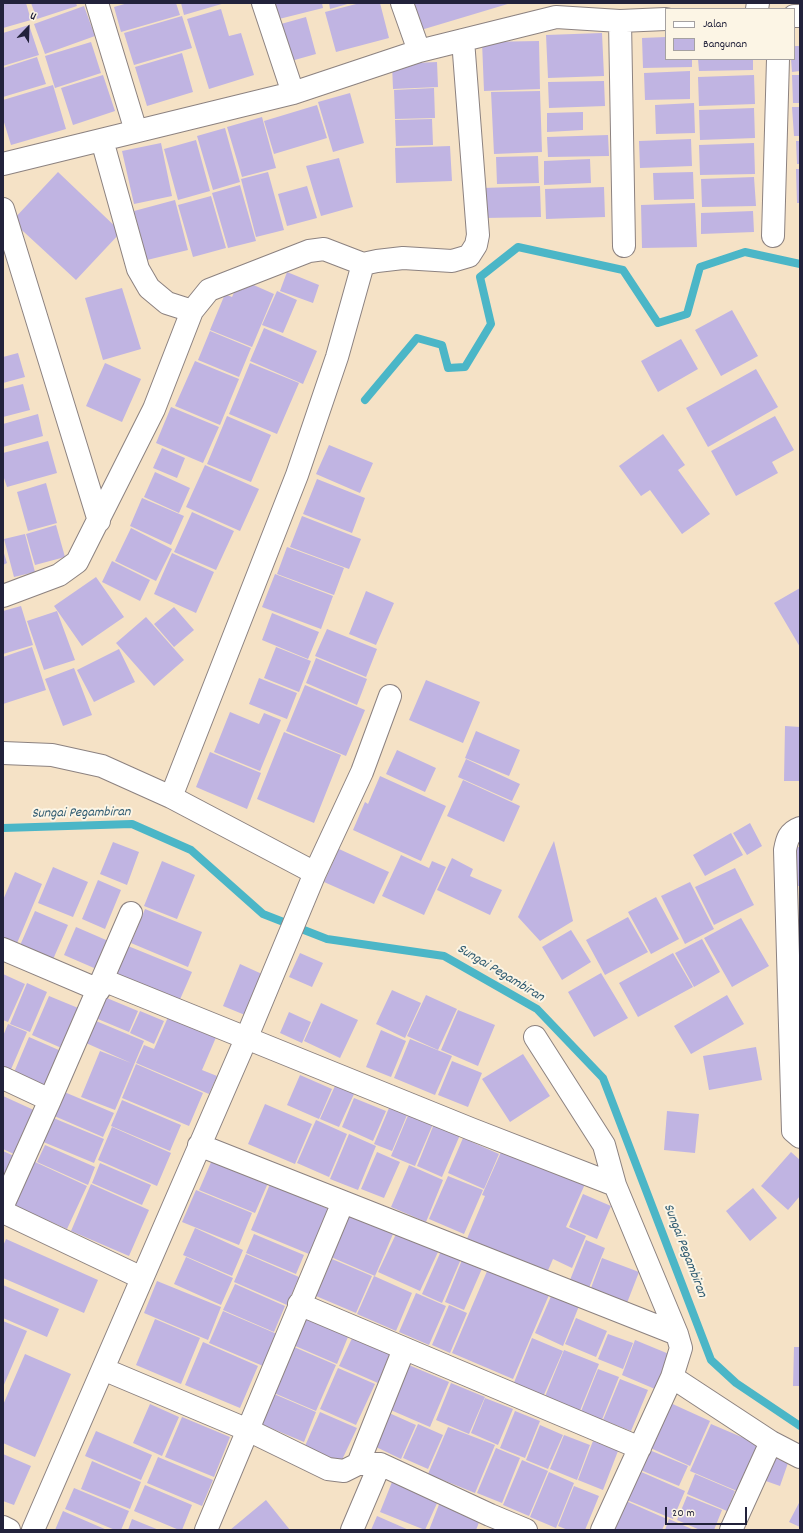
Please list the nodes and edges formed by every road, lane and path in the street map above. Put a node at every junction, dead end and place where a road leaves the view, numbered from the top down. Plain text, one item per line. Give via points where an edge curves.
1 (97, 3) edge
2 (264, 3) edge
3 (402, 3) edge
4 (665, 19) edge
5 (620, 21) junction
6 (463, 40) junction
7 (419, 51) junction
8 (778, 60) edge
9 (293, 93) junction
10 (136, 131) junction
11 (102, 140) junction
12 (3, 164) edge
13 (3, 209) edge
14 (773, 236) dead end
15 (624, 246) dead end
16 (363, 264) junction
17 (192, 311) junction
18 (99, 521) junction
19 (3, 596) edge
20 (390, 696) dead end
21 (3, 753) edge
22 (171, 796) junction
23 (800, 828) edge
24 (313, 878) junction
25 (131, 913) dead end
26 (3, 949) edge
27 (101, 985) junction
28 (535, 1037) dead end
29 (246, 1039) junction
30 (3, 1078) edge
31 (50, 1100) junction
32 (800, 1137) edge
33 (199, 1145) junction
34 (614, 1185) junction
35 (343, 1202) junction
36 (3, 1205) edge
37 (3, 1212) edge
38 (142, 1278) junction
39 (299, 1304) junction
40 (677, 1334) junction
41 (404, 1349) junction
42 (103, 1369) junction
43 (672, 1377) junction
44 (248, 1430) junction
45 (771, 1442) junction
46 (640, 1448) junction
47 (800, 1457) edge
48 (358, 1464) junction
49 (380, 1464) junction
50 (487, 1523) edge
51 (3, 1527) edge
52 (9, 1530) edge
53 (33, 1530) edge
54 (206, 1530) edge
55 (352, 1530) edge
56 (526, 1530) edge
57 (602, 1530) edge
58 (731, 1530) edge

1 - 10 street
2 - 9 street
3 - 7 street
4 - 5 street
5 - 6 street via 556,18
5 - 15 street
6 - 7 street
6 - 16 street via 478,235 476,245 469,256 452,261 403,258
7 - 9 street
8 - 14 street
9 - 10 street
10 - 11 street
11 - 12 street
11 - 17 street via 138,269 149,288 166,303
13 - 18 street
16 - 17 street via 324,249 309,251 209,290
16 - 22 street via 338,357 297,475
17 - 18 street via 154,409
18 - 19 street via 77,562 59,575
20 - 24 street via 362,772
21 - 22 street via 52,755 102,766
22 - 24 street
23 - 32 street via 793,830 785,850 793,1130
24 - 29 street
25 - 27 street
26 - 27 street
27 - 29 street
27 - 31 street
28 - 34 street via 604,1145
29 - 33 street
29 - 34 street
30 - 31 street
31 - 36 street
33 - 35 street
33 - 38 street
34 - 40 street
35 - 39 street
35 - 40 street
37 - 38 street
38 - 42 street
39 - 41 street
39 - 44 street
40 - 43 street via 681,1348
41 - 46 street
41 - 48 street
42 - 44 street
42 - 53 street
43 - 45 street
43 - 46 street
44 - 48 street via 328,1469 344,1471
44 - 54 street
45 - 47 street
45 - 58 street
46 - 57 street
48 - 49 street
49 - 50 street
49 - 55 street
50 - 56 street
51 - 52 street

